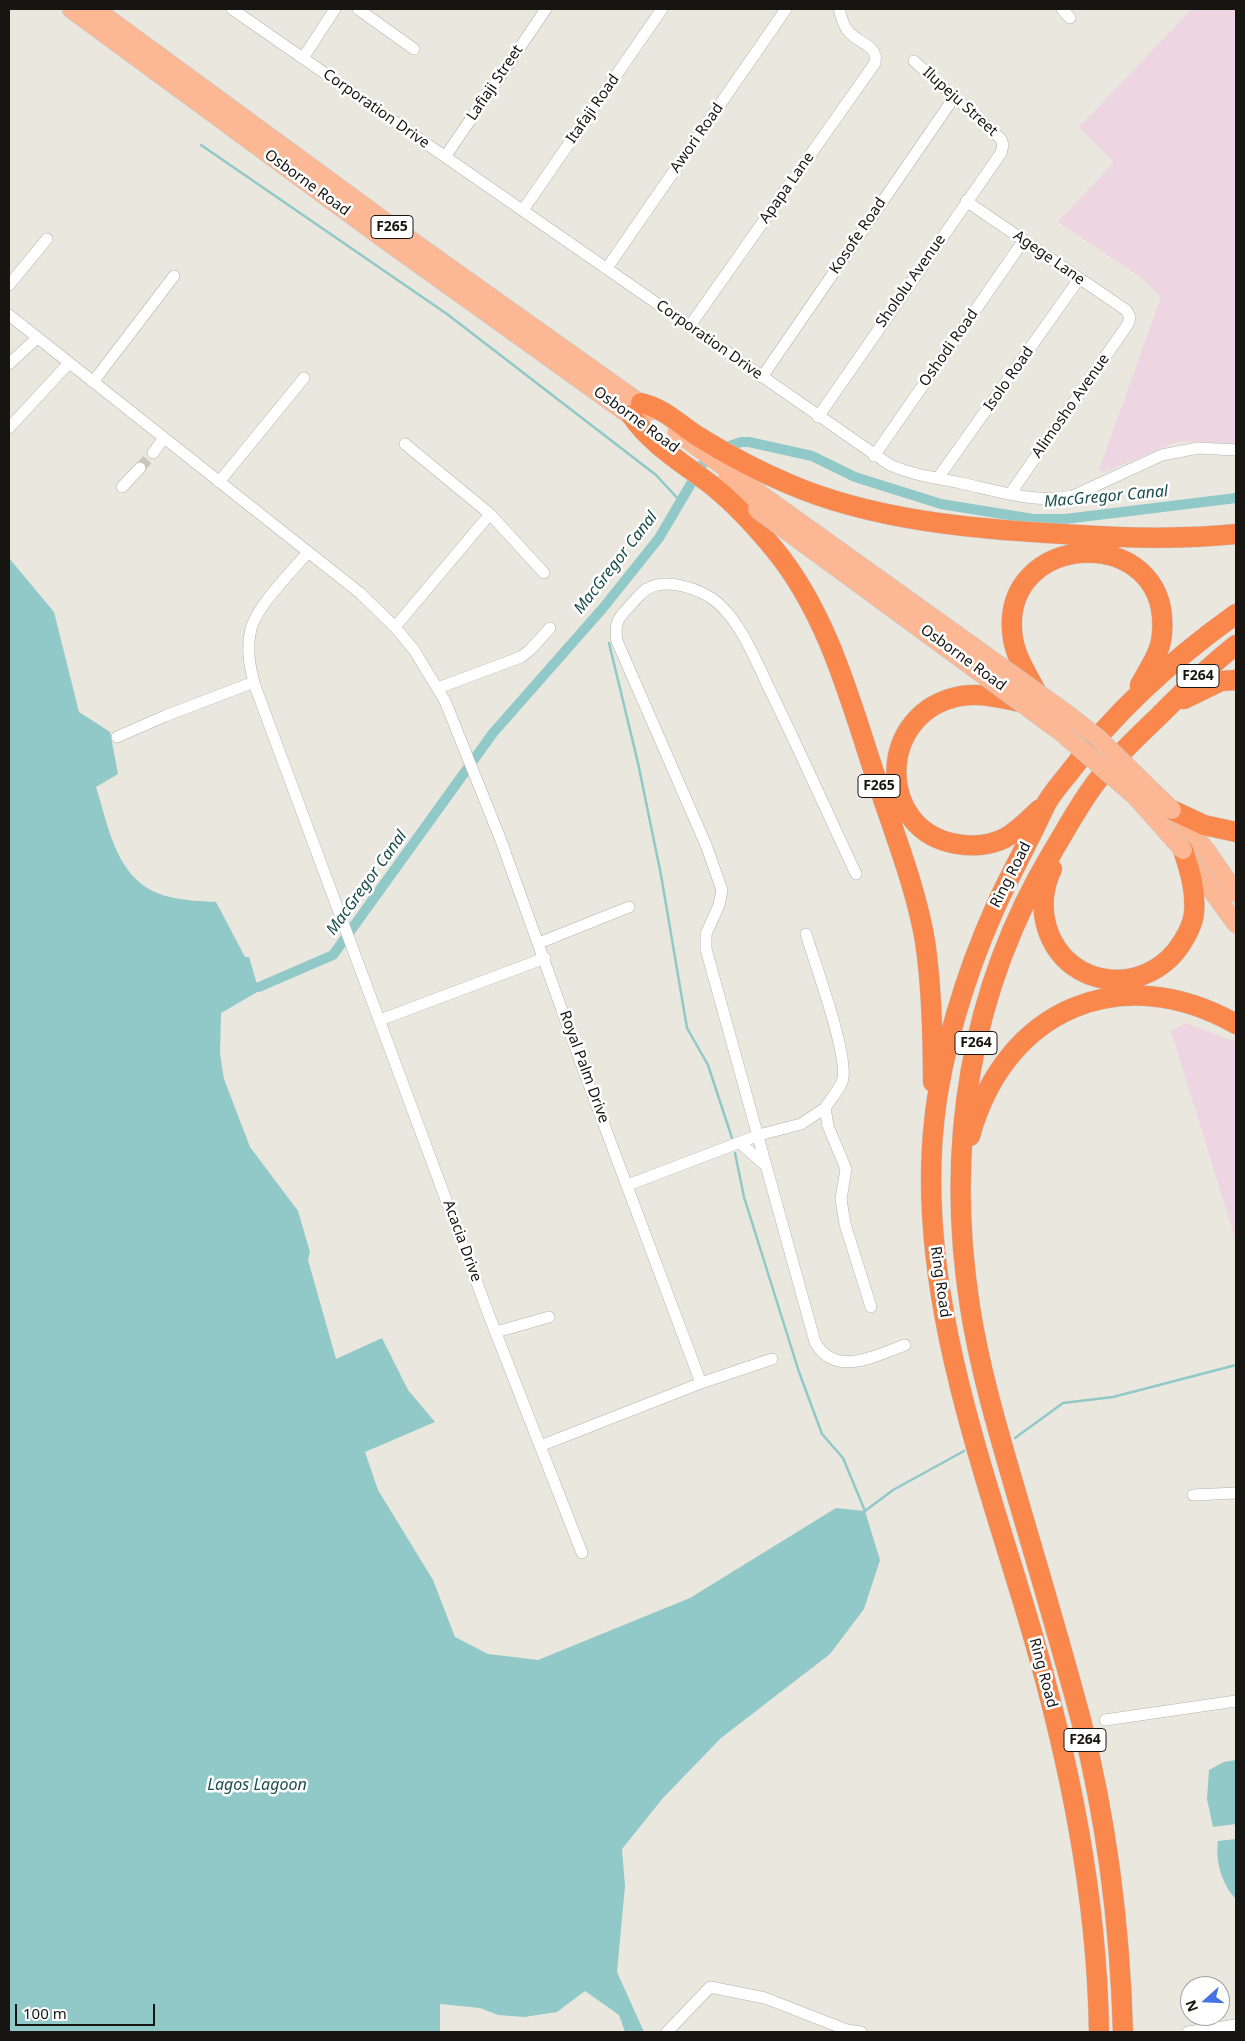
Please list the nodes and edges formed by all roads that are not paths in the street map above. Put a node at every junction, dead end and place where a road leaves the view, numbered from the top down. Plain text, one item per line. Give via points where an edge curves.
1 (71, 9) edge
2 (94, 9) edge
3 (232, 9) edge
4 (335, 9) edge
5 (358, 9) edge
6 (546, 9) edge
7 (662, 9) edge
8 (786, 9) edge
9 (839, 9) edge
10 (1062, 9) edge
11 (1070, 18) dead end
12 (414, 49) dead end
13 (303, 58) junction
14 (914, 61) dead end
15 (955, 96) junction
16 (1003, 145) joint
17 (444, 157) junction
18 (966, 201) junction
19 (523, 210) junction
20 (47, 238) dead end
21 (1024, 240) junction
22 (607, 268) junction
23 (174, 276) dead end
24 (1079, 279) junction
25 (9, 285) edge
26 (9, 315) edge
27 (1130, 317) joint
28 (689, 327) junction
29 (37, 338) junction
30 (69, 363) junction
31 (9, 364) edge
32 (762, 377) junction
33 (304, 378) dead end
34 (93, 382) junction
35 (636, 410) junction
36 (818, 417) junction
37 (9, 428) edge
38 (164, 438) junction
39 (405, 444) dead end
40 (687, 448) junction
41 (1236, 450) edge
42 (153, 454) tunnel mouth
43 (874, 456) junction
44 (140, 468) tunnel mouth
45 (724, 475) junction
46 (938, 478) junction
47 (219, 482) junction
48 (122, 488) dead end
49 (1010, 494) junction
50 (490, 514) junction
51 (1236, 534) edge
52 (308, 552) junction
53 (544, 573) dead end
54 (1236, 614) edge
55 (395, 626) junction
56 (550, 628) dead end
57 (1236, 645) edge
58 (1236, 680) edge
59 (254, 682) junction
60 (438, 688) junction
61 (1134, 696) junction
62 (1030, 697) junction
63 (1163, 711) junction
64 (117, 738) dead end
65 (1047, 802) junction
66 (1172, 810) junction
67 (1236, 832) edge
68 (1064, 834) junction
69 (1183, 850) junction
70 (856, 874) dead end
71 (1236, 893) edge
72 (629, 907) dead end
73 (1236, 924) edge
74 (806, 934) dead end
75 (539, 943) junction
76 (545, 958) junction
77 (380, 1020) junction
78 (1236, 1024) edge
79 (825, 1108) junction
80 (801, 1124) junction
81 (934, 1124) junction
82 (828, 1126) junction
83 (759, 1135) junction
84 (740, 1143) junction
85 (764, 1164) junction
86 (960, 1174) junction
87 (628, 1185) junction
88 (871, 1307) dead end
89 (549, 1317) dead end
90 (496, 1332) junction
91 (905, 1345) dead end
92 (772, 1359) dead end
93 (701, 1383) junction
94 (540, 1446) junction
95 (1236, 1493) edge
96 (1193, 1495) dead end
97 (582, 1554) dead end
98 (1236, 1701) edge
99 (1105, 1720) dead end
100 (1236, 2025) edge
101 (1224, 2030) edge
102 (666, 2032) edge
103 (861, 2032) edge
104 (1098, 2032) edge
105 (1123, 2032) edge
106 (1188, 2032) edge

1 - 35 main road, Osborne Road / F265 via 384,239
2 - 35 main road, Osborne Road / F265
3 - 13 street, Corporation Drive
4 - 13 street
5 - 12 street
6 - 17 street, Lafiaji Street
7 - 19 street, Itafaji Road
8 - 22 street, Awori Road
9 - 28 street, Apapa Lane via 848,31 871,47 875,63
10 - 11 street
13 - 17 street, Corporation Drive
14 - 15 street, Ilupeju Street
15 - 16 street, Ilupeju Street via 1001,139
15 - 32 street, Kosofe Road
16 - 18 street, Shololu Avenue via 1001,153
17 - 19 street, Corporation Drive
18 - 21 street, Agege Lane
18 - 36 street, Shololu Avenue
19 - 22 street, Corporation Drive
20 - 25 street
21 - 24 street, Agege Lane
21 - 43 street, Oshodi Road
22 - 28 street, Corporation Drive
23 - 34 street
24 - 27 street, Agege Lane via 1126,310
24 - 46 street, Isolo Road
26 - 29 street, Royal Palm Drive
27 - 49 street, Alimosho Avenue
28 - 32 street, Corporation Drive
29 - 30 street, Royal Palm Drive
29 - 31 street
30 - 34 street, Royal Palm Drive
30 - 37 street
32 - 36 street, Corporation Drive
33 - 47 street
34 - 38 street, Royal Palm Drive
35 - 40 highway, F265 via 642,432
35 - 40 highway via 655,406
36 - 43 street, Corporation Drive
38 - 42 street
38 - 47 street, Royal Palm Drive
39 - 50 street
40 - 45 highway
40 - 45 highway, F265
41 - 49 street, Corporation Drive via 1198,448 1162,455 1073,496 1059,499
43 - 46 street, Corporation Drive via 903,471
44 - 48 street
45 - 51 highway via 790,485 873,510 959,526 1097,536
45 - 62 main road, Osborne Road / F265, bridge
45 - 81 highway, F265 via 754,526 800,586 816,616 844,682 911,882 924,939 932,1004
46 - 49 street, Corporation Drive
47 - 52 street, Royal Palm Drive
50 - 53 street
50 - 55 street
52 - 55 street, Royal Palm Drive
52 - 59 street, Acacia Drive via 260,611 251,628 249,663
54 - 61 highway, Ring Road / F264
55 - 60 street, Royal Palm Drive
56 - 60 street via 521,657
57 - 63 highway, Ring Road / F264 via 1203,671
58 - 63 highway via 1221,681 1204,688
59 - 64 street
59 - 77 street, Acacia Drive
60 - 75 street, Royal Palm Drive
61 - 62 highway via 1154,660 1162,634 1159,600 1147,580 1118,557 1081,551 1060,556 1044,565 1023,587 1016,601 1013,638
61 - 65 highway, Ring Road / F264 via 1088,748
62 - 65 highway via 962,696 931,706 906,731 900,744 896,780 907,812 920,828 952,844 985,845 1004,839
62 - 66 main road, Osborne Road / F265, bridge via 1098,738
62 - 69 main road, Osborne Road, bridge via 1062,732 1157,819
63 - 68 highway, Ring Road / F264 via 1096,782
65 - 81 highway, Ring Road / F264 via 1004,886 968,975 954,1021
66 - 67 highway, F265 via 1204,825
66 - 71 main road, Osborne Road
68 - 69 highway via 1062,850 1049,876 1044,900 1044,919 1050,937 1071,964 1099,978 1113,980 1155,971 1175,956 1188,935 1194,914 1193,880
68 - 86 highway, Ring Road / F264 via 1023,905 996,970 964,1104
69 - 73 main road, Osborne Road
70 - 83 street via 745,639 733,620 704,594 665,584 646,589 617,620 614,628 722,890 706,934 706,949
72 - 75 street
74 - 79 street via 844,1068 843,1081
75 - 76 street, Royal Palm Drive
76 - 77 street
76 - 87 street, Royal Palm Drive
77 - 90 street, Acacia Drive
78 - 86 highway via 1191,1003 1133,995 1100,998 1056,1016 1018,1046 988,1087 977,1111
79 - 80 street
79 - 82 street
80 - 82 street
80 - 83 street
81 - 104 highway, Ring Road / F264 via 933,1211 938,1282 973,1432 1067,1767 1093,1924
82 - 88 street via 846,1169 841,1199 845,1224
83 - 84 street
83 - 85 street
84 - 85 street
84 - 87 street
85 - 91 street via 815,1342 821,1352 839,1362 865,1360
86 - 105 highway, Ring Road / F264 via 962,1242 970,1310 1005,1455 1079,1716 1107,1847 1118,1937
87 - 93 street, Royal Palm Drive
89 - 90 street
90 - 94 street, Acacia Drive
92 - 93 street
93 - 94 street
94 - 97 street, Acacia Drive
95 - 96 street
98 - 99 street
100 - 101 street
101 - 106 street
102 - 103 street via 710,1988 765,1998 847,2030

